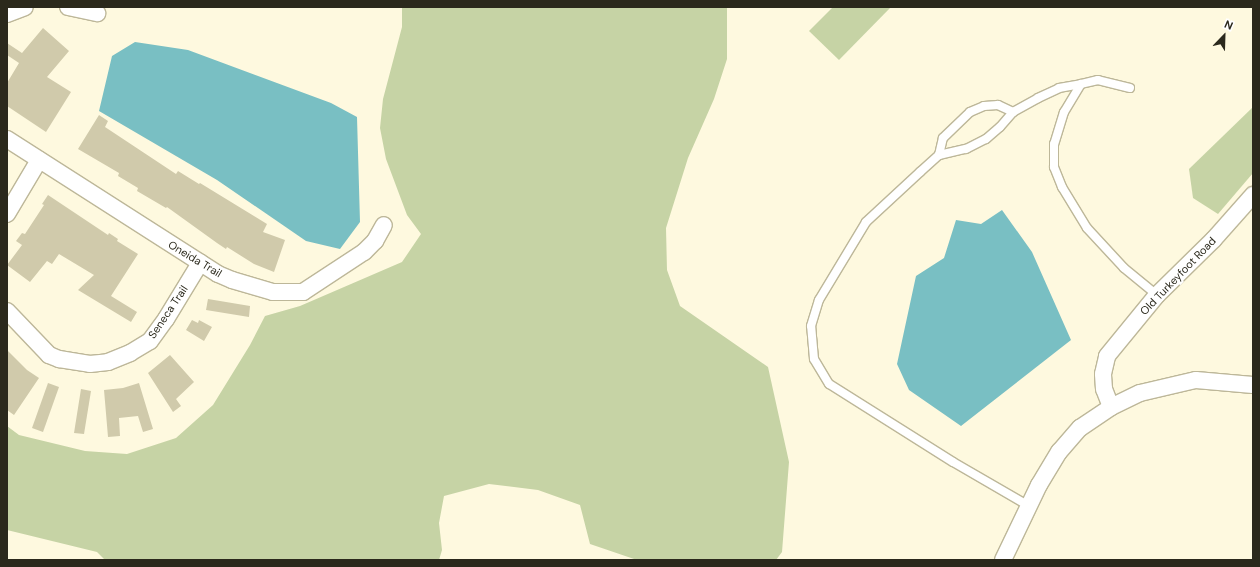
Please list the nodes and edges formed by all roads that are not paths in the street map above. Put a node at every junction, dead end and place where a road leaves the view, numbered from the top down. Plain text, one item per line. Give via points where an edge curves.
1 (25, 7) edge
2 (68, 7) edge
3 (97, 13) dead end
4 (7, 14) edge
5 (1081, 84) junction
6 (1130, 88) dead end
7 (1013, 112) junction
8 (7, 138) edge
9 (939, 155) junction
10 (39, 160) junction
11 (1253, 195) edge
12 (7, 214) edge
13 (384, 225) dead end
14 (200, 263) junction
15 (1157, 295) junction
16 (7, 311) edge
17 (1253, 385) edge
18 (1111, 407) junction
19 (1029, 506) junction
20 (1003, 560) edge

1 - 4 street
2 - 3 street
5 - 6 lane via 1098,80
5 - 7 lane via 1059,88
5 - 15 lane via 1064,112 1054,144 1054,167 1062,188 1087,228 1124,268
7 - 9 lane via 986,139 966,149
7 - 9 lane via 998,105 984,106 970,112 943,138
8 - 10 street, Oneida Trail
9 - 19 lane via 866,222 819,300 811,326 814,359 829,384 953,462
10 - 12 street
10 - 14 street, Oneida Trail
11 - 15 street, Old Turkeyfoot Road via 1204,249
13 - 14 street, Oneida Trail via 375,241 364,252 302,292 266,290 232,280
14 - 16 street, Seneca Trail via 150,340 130,354 108,362 90,364 49,355
15 - 18 street, Old Turkeyfoot Road via 1107,356 1103,374 1104,389
17 - 18 street via 1196,380 1140,393
18 - 19 street via 1080,428 1059,452
19 - 20 street

